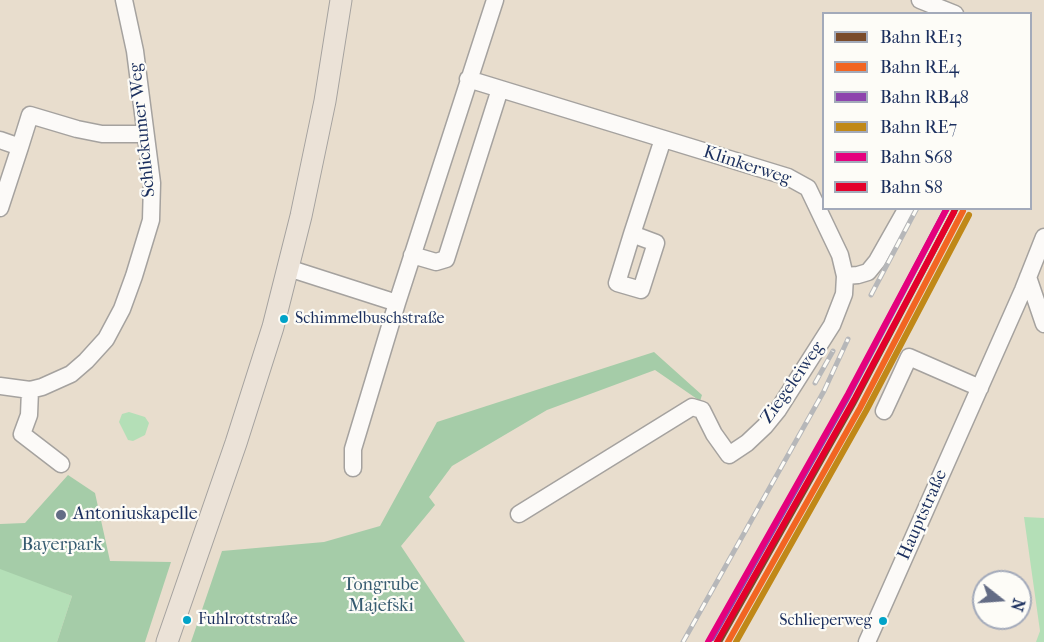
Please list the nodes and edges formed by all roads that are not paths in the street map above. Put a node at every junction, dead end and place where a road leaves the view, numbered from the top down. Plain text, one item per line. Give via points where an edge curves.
1 (124, 0) edge
2 (341, 0) edge
3 (495, 0) edge
4 (921, 0) edge
5 (950, 12) edge
6 (468, 79) junction
7 (500, 88) junction
8 (146, 134) junction
9 (663, 139) junction
10 (0, 140) edge
11 (20, 147) junction
12 (0, 208) edge
13 (906, 210) edge
14 (632, 234) dead end
15 (1044, 237) edge
16 (412, 255) junction
17 (288, 268) junction
18 (845, 276) junction
19 (1028, 278) junction
20 (397, 303) junction
21 (1044, 324) edge
22 (0, 386) edge
23 (980, 388) junction
24 (30, 390) junction
25 (884, 411) dead end
26 (61, 464) dead end
27 (353, 468) dead end
28 (519, 514) dead end
29 (167, 642) edge
30 (867, 642) edge

1 - 8 street, Schlickumer Weg
2 - 17 main road via 325,101
3 - 6 street
4 - 5 street
6 - 7 street, Klinkerweg
6 - 16 street
7 - 9 street, Klinkerweg
7 - 16 street via 446,259 436,262
8 - 11 street via 102,134 30,115
8 - 24 street, Schlickumer Weg via 152,183 151,220 122,309 106,339 86,361 71,374
9 - 14 street
9 - 18 street, Klinkerweg via 788,177 808,188 840,255
10 - 11 street
11 - 12 street
13 - 18 street via 868,272
15 - 19 street, Hauptstraße
16 - 20 street
17 - 20 street
17 - 29 main road via 236,443
18 - 28 street, Ziegeleiweg via 844,294 832,325 778,410 747,443 729,455 702,410 692,407
19 - 21 street
19 - 23 street, Hauptstraße
20 - 27 street via 353,449
22 - 24 street, Schlickumer Weg
23 - 25 street via 909,357
23 - 30 street, Hauptstraße
24 - 26 street via 29,415 22,434

